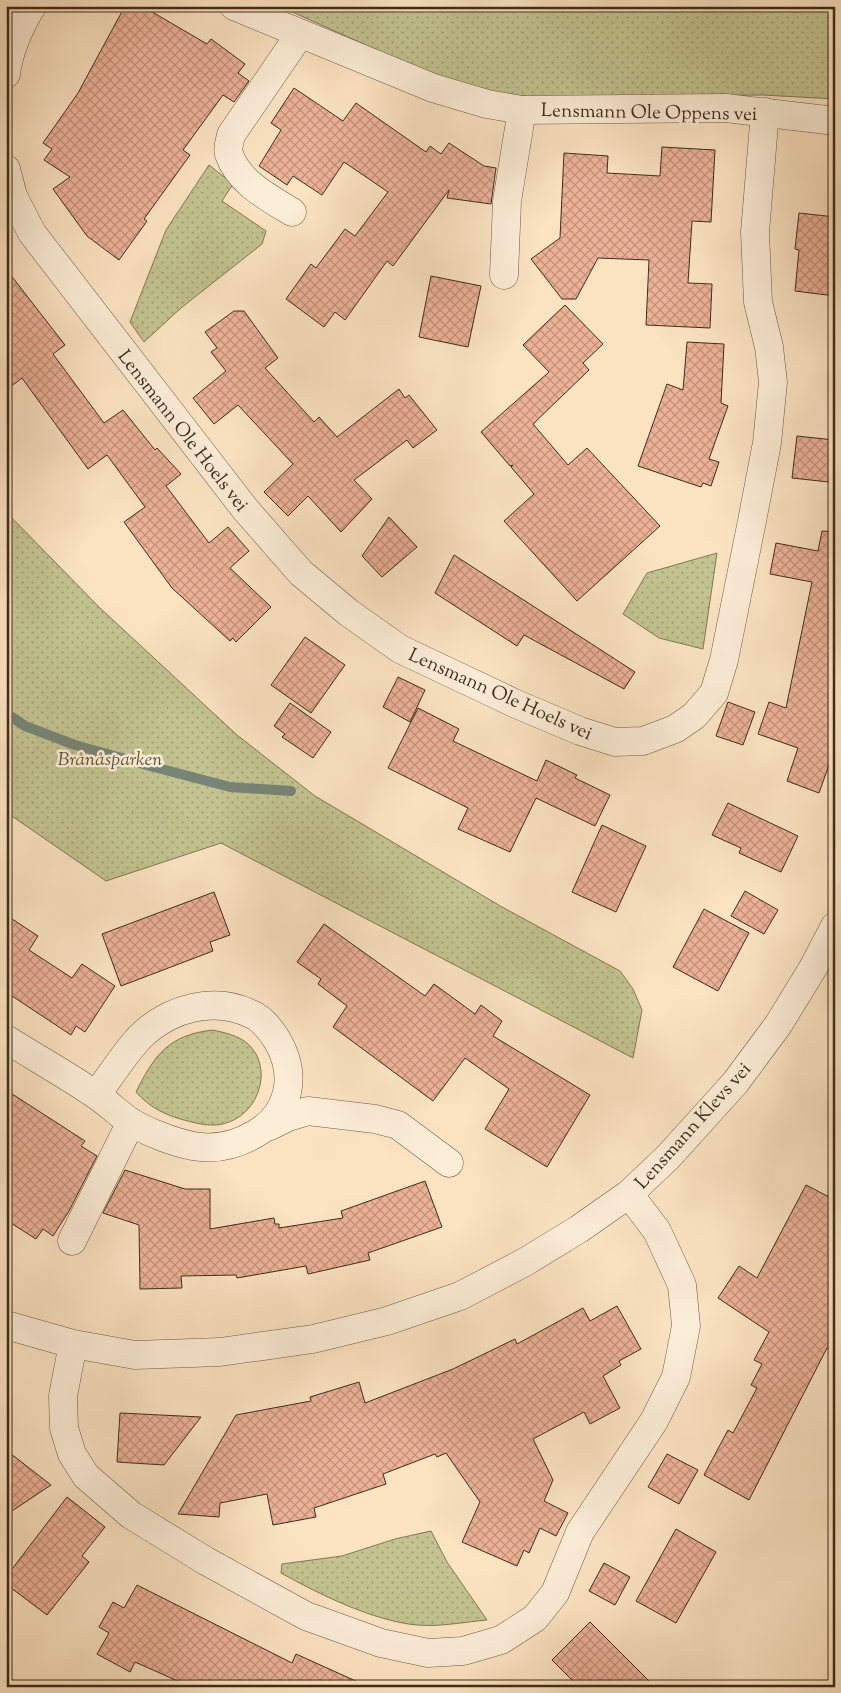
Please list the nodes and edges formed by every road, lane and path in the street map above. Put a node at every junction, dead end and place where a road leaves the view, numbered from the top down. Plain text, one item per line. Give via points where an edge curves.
1 (32, 6) edge
2 (234, 6) edge
3 (300, 34) junction
4 (6, 74) edge
5 (522, 110) junction
6 (765, 112) junction
7 (835, 122) edge
8 (6, 169) edge
9 (292, 212) dead end
10 (504, 275) dead end
11 (835, 926) edge
12 (6, 1039) edge
13 (96, 1096) junction
14 (131, 1122) junction
15 (270, 1126) junction
16 (449, 1163) dead end
17 (629, 1194) junction
18 (72, 1242) dead end
19 (6, 1325) edge
20 (72, 1344) junction

1 - 4 street via 23,20
2 - 3 street, Lensmann Ole Oppens vei
3 - 5 street, Lensmann Ole Oppens vei via 433,88 487,104
3 - 9 street via 235,128 228,153 238,170 258,191
5 - 6 street, Lensmann Ole Oppens vei via 726,108
5 - 10 street, Lensmann Ole Oppens vei via 507,201
6 - 7 street, Lensmann Ole Oppens vei
6 - 8 street, Lensmann Ole Hoels vei via 755,232 758,302 769,347 773,382 752,522 724,660 714,693 694,716 675,729 643,741 615,742 580,731 400,649 301,573 229,489 32,233 13,196
11 - 17 street, Lensmann Klevs vei via 778,1025 735,1082 668,1157
12 - 13 street
13 - 14 street
13 - 15 street via 142,1036 159,1022 182,1009 230,1007 252,1014 271,1031 288,1066 286,1097
14 - 15 street via 193,1146 222,1147
14 - 18 street
15 - 16 street via 308,1111 375,1119 398,1126
17 - 20 street, Lensmann Klevs vei via 525,1262 460,1296 387,1321 313,1339 220,1352 135,1355
17 - 20 street via 657,1231 682,1285 686,1326 676,1377 654,1421 580,1532 555,1593 535,1618 501,1640 464,1651 428,1653 380,1643 306,1616 131,1515 86,1476 72,1454 64,1428 62,1396
19 - 20 street, Lensmann Klevs vei

